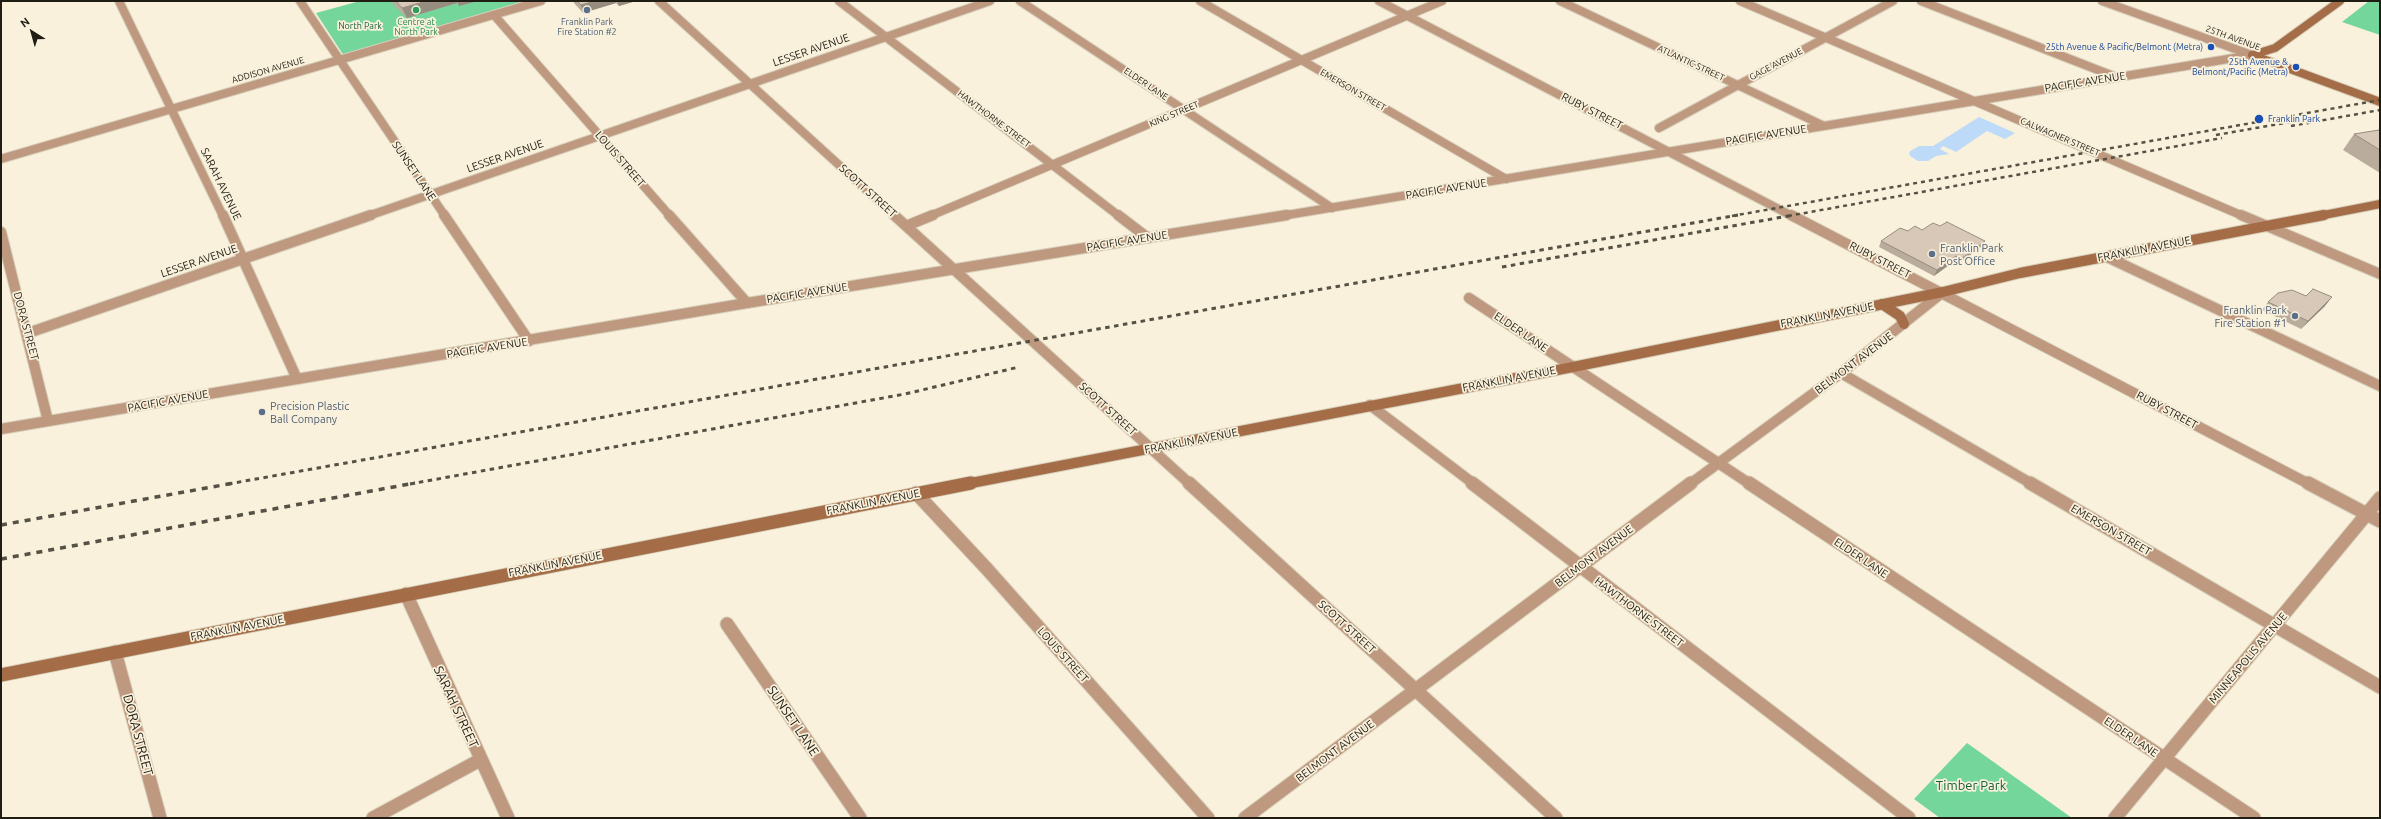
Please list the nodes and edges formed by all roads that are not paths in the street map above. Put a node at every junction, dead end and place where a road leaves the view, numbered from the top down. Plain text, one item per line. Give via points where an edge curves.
1 (119, 1) edge
2 (300, 1) edge
3 (541, 1) edge
4 (659, 1) edge
5 (839, 1) edge
6 (990, 1) edge
7 (1020, 1) edge
8 (1200, 1) edge
9 (1379, 1) edge
10 (1442, 1) edge
11 (1560, 1) edge
12 (1740, 1) edge
13 (1893, 1) edge
14 (1921, 1) edge
15 (2102, 1) edge
16 (2340, 1) edge
17 (494, 15) junction
18 (1407, 16) junction
19 (886, 37) junction
20 (1826, 37) junction
21 (2252, 55) junction
22 (339, 60) junction
23 (1302, 60) junction
24 (2116, 77) junction
25 (750, 84) junction
26 (1738, 85) junction
27 (1972, 100) junction
28 (2380, 102) edge
29 (172, 109) junction
30 (1184, 110) junction
31 (1822, 126) junction
32 (1659, 128) dead end
33 (601, 137) junction
34 (1669, 150) junction
35 (1, 159) edge
36 (1052, 164) junction
37 (1506, 179) junction
38 (430, 195) junction
39 (2380, 204) edge
40 (1332, 208) junction
41 (2266, 225) junction
42 (906, 226) junction
43 (1, 232) edge
44 (1148, 238) junction
45 (2107, 257) junction
46 (244, 258) junction
47 (954, 270) junction
48 (2380, 274) edge
49 (1943, 292) junction
50 (1469, 298) dead end
51 (747, 303) junction
52 (1882, 304) junction
53 (1904, 324) junction
54 (28, 334) junction
55 (529, 341) junction
56 (1573, 367) junction
57 (1841, 373) junction
58 (297, 379) junction
59 (2380, 386) edge
60 (1370, 405) junction
61 (48, 421) junction
62 (1, 430) edge
63 (1152, 449) junction
64 (1718, 463) junction
65 (916, 493) junction
66 (2380, 498) edge
67 (2367, 514) junction
68 (2380, 521) edge
69 (1580, 566) junction
70 (406, 594) junction
71 (727, 624) dead end
72 (2274, 626) junction
73 (115, 652) junction
74 (1, 674) edge
75 (2380, 687) edge
76 (1417, 691) junction
77 (2164, 759) junction
78 (480, 760) junction
79 (160, 818) edge
80 (372, 818) edge
81 (508, 818) edge
82 (860, 818) edge
83 (1208, 818) edge
84 (1245, 818) edge
85 (1556, 818) edge
86 (1909, 818) edge
87 (2116, 818) edge
88 (2254, 818) edge

1 - 29 street, SARAH AVENUE
2 - 22 street, SUNSET LANE
3 - 17 street, ADDISON AVENUE
4 - 25 street, SCOTT STREET
5 - 19 street, HAWTHORNE STREET
6 - 19 street, LESSER AVENUE
7 - 30 street, ELDER LANE
8 - 23 street, EMERSON STREET
9 - 18 street, RUBY STREET
10 - 18 street, KING STREET
11 - 26 street, ATLANTIC STREET
12 - 20 street, CALWAGNER STREET
13 - 20 street, GAGE AVENUE
14 - 24 street
15 - 21 street, 25TH AVENUE
16 - 21 main road via 2275,48
17 - 22 street, ADDISON AVENUE
17 - 33 street, LOUIS STREET
18 - 23 street, KING STREET
18 - 34 street, RUBY STREET
19 - 25 street, LESSER AVENUE
19 - 36 street, HAWTHORNE STREET
20 - 26 street, GAGE AVENUE
20 - 27 street, CALWAGNER STREET
21 - 24 street, PACIFIC AVENUE
21 - 28 main road, 25TH AVENUE
22 - 29 street, ADDISON AVENUE
22 - 38 street, SUNSET LANE
23 - 30 street, KING STREET
23 - 37 street, EMERSON STREET
24 - 27 street, PACIFIC AVENUE
25 - 33 street, LESSER AVENUE
25 - 42 street, SCOTT STREET
26 - 31 street, ATLANTIC STREET
26 - 32 street, GAGE AVENUE
27 - 31 street, PACIFIC AVENUE
27 - 41 street, CALWAGNER STREET
29 - 35 street, ADDISON AVENUE
29 - 46 street, SARAH AVENUE
30 - 36 street, KING STREET
30 - 40 street, ELDER LANE
31 - 34 street, PACIFIC AVENUE
33 - 38 street, LESSER AVENUE
33 - 51 street, LOUIS STREET
34 - 37 street, PACIFIC AVENUE
34 - 49 street, RUBY STREET
36 - 42 street, KING STREET
36 - 44 street, HAWTHORNE STREET
37 - 40 street, PACIFIC AVENUE
38 - 46 street, LESSER AVENUE
38 - 55 street, SUNSET LANE
39 - 41 main road, FRANKLIN AVENUE
40 - 44 street, PACIFIC AVENUE
41 - 45 main road, FRANKLIN AVENUE
41 - 48 street, CALWAGNER STREET
42 - 47 street, SCOTT STREET
43 - 54 street, DORA STREET
44 - 47 street, PACIFIC AVENUE
45 - 49 main road, FRANKLIN AVENUE via 2020,273
45 - 59 street
46 - 54 street, LESSER AVENUE
46 - 58 street, SARAH AVENUE
47 - 51 street, PACIFIC AVENUE
47 - 63 street, SCOTT STREET
49 - 52 main road, FRANKLIN AVENUE
49 - 53 street, BELMONT AVENUE
49 - 67 street, RUBY STREET
50 - 56 street, ELDER LANE
51 - 55 street, PACIFIC AVENUE
52 - 53 main road via 1900,316
52 - 56 main road, FRANKLIN AVENUE
53 - 57 street, BELMONT AVENUE
54 - 61 street, DORA STREET
55 - 58 street, PACIFIC AVENUE
56 - 60 main road, FRANKLIN AVENUE
56 - 64 street, ELDER LANE
57 - 64 street, BELMONT AVENUE
57 - 72 street, EMERSON STREET
58 - 61 street, PACIFIC AVENUE
60 - 63 main road, FRANKLIN AVENUE
60 - 69 street, HAWTHORNE STREET
61 - 62 street, PACIFIC AVENUE
63 - 65 main road, FRANKLIN AVENUE
63 - 76 street, SCOTT STREET
64 - 69 street, BELMONT AVENUE
64 - 77 street, ELDER LANE
65 - 70 main road, FRANKLIN AVENUE
65 - 83 street, LOUIS STREET via 987,569
66 - 67 street, MINNEAPOLIS AVENUE
67 - 68 street, RUBY STREET
67 - 72 street, MINNEAPOLIS AVENUE
69 - 76 street, BELMONT AVENUE
69 - 86 street, HAWTHORNE STREET
70 - 73 main road, FRANKLIN AVENUE
70 - 78 street, SARAH STREET
71 - 82 street, SUNSET LANE
72 - 75 street, EMERSON STREET
72 - 77 street, MINNEAPOLIS AVENUE
73 - 74 main road, FRANKLIN AVENUE
73 - 79 street, DORA STREET
76 - 84 street, BELMONT AVENUE
76 - 85 street, SCOTT STREET
77 - 87 street, MINNEAPOLIS AVENUE
77 - 88 street, ELDER LANE
78 - 80 street
78 - 81 street, SARAH STREET

